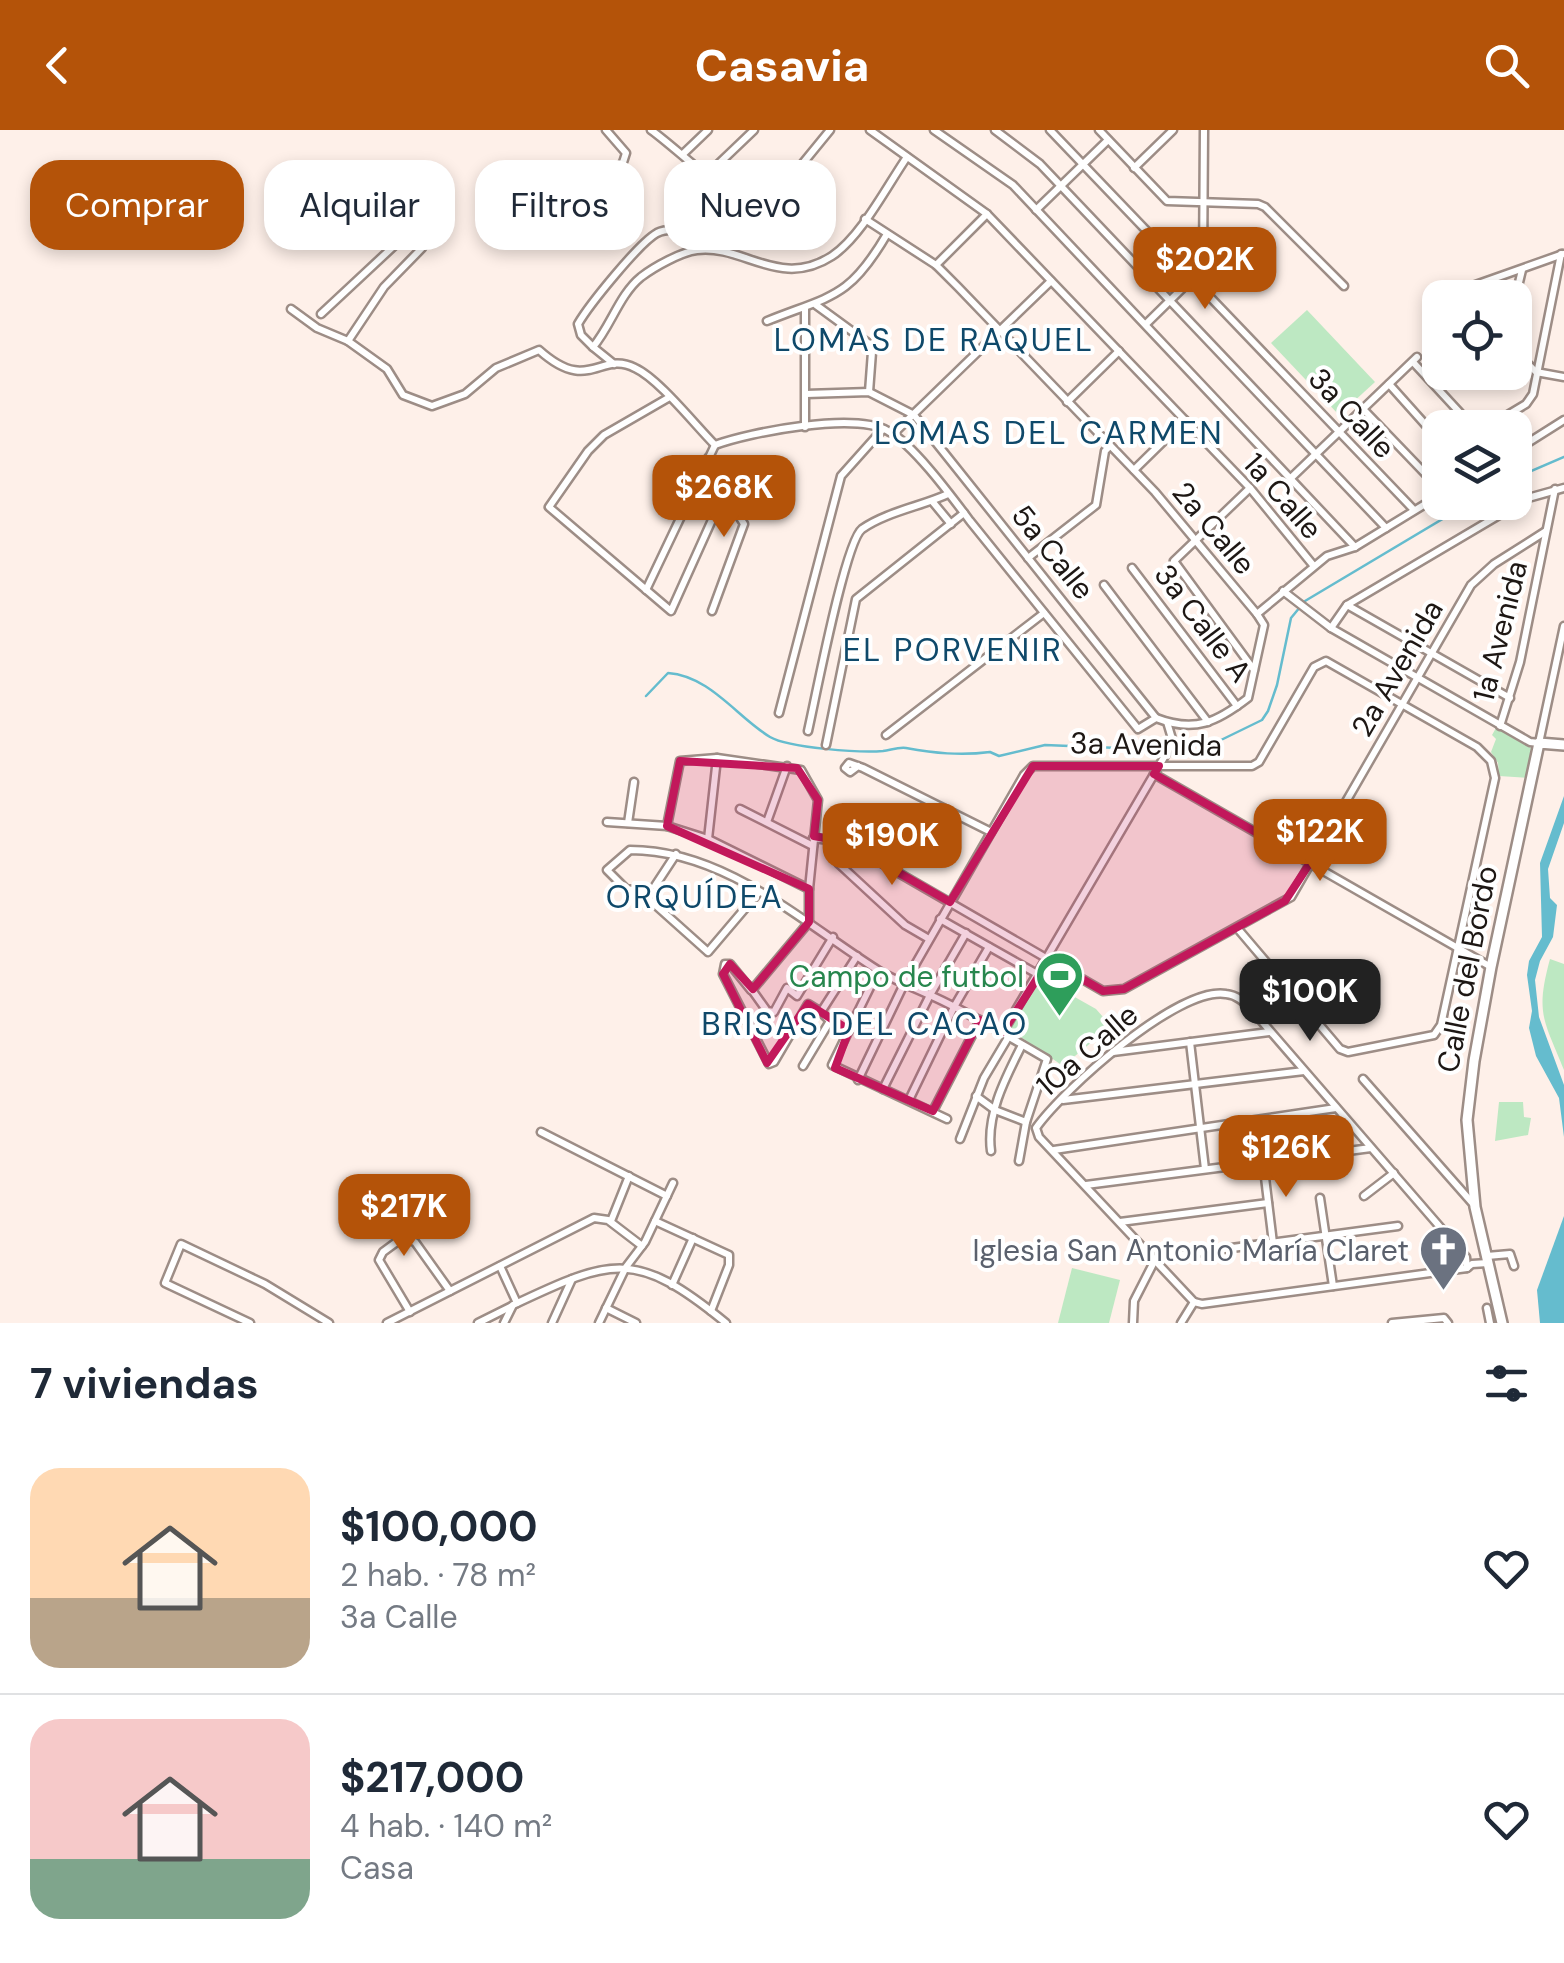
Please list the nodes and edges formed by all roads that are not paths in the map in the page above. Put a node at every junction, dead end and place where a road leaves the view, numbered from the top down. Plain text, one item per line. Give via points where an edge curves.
1 (606, 130) edge
2 (708, 130) edge
3 (754, 130) edge
4 (830, 130) edge
5 (870, 130) edge
6 (934, 130) edge
7 (994, 130) edge
8 (1050, 130) edge
9 (1099, 130) edge
10 (1173, 130) edge
11 (1204, 130) edge
12 (655, 131) edge
13 (1108, 140) junction
14 (683, 154) junction
15 (906, 157) junction
16 (623, 160) edge
17 (690, 160) edge
18 (723, 160) edge
19 (805, 160) edge
20 (1084, 163) junction
21 (1134, 168) junction
22 (1061, 186) junction
23 (1203, 202) junction
24 (1036, 210) junction
25 (987, 214) junction
26 (865, 218) junction
27 (664, 231) edge
28 (888, 234) junction
29 (390, 250) edge
30 (420, 250) edge
31 (1562, 254) edge
32 (936, 265) junction
33 (1522, 270) junction
34 (1194, 280) junction
35 (1493, 280) edge
36 (1520, 280) edge
37 (1052, 281) junction
38 (1344, 286) dead end
39 (1170, 302) junction
40 (816, 305) junction
41 (290, 308) dead end
42 (806, 308) junction
43 (321, 314) dead end
44 (767, 321) dead end
45 (1146, 325) junction
46 (1000, 334) junction
47 (348, 341) junction
48 (594, 347) junction
49 (1119, 352) junction
50 (614, 364) junction
51 (1533, 370) junction
52 (1564, 377) edge
53 (1389, 384) junction
54 (869, 392) junction
55 (806, 394) junction
56 (668, 398) junction
57 (1067, 402) junction
58 (1363, 409) junction
59 (1458, 410) edge
60 (1513, 410) edge
61 (914, 415) junction
62 (1185, 420) junction
63 (1422, 420) edge
64 (1564, 420) edge
65 (806, 427) junction
66 (884, 428) junction
67 (1338, 432) junction
68 (893, 434) junction
69 (1532, 440) edge
70 (715, 446) junction
71 (1110, 446) junction
72 (1316, 454) junction
73 (708, 458) junction
74 (1134, 470) junction
75 (1422, 473) edge
76 (1292, 477) junction
77 (1250, 488) junction
78 (1560, 488) edge
79 (948, 494) junction
80 (932, 501) junction
81 (1422, 504) edge
82 (717, 507) junction
83 (1414, 510) junction
84 (964, 513) junction
85 (951, 524) junction
86 (1386, 528) junction
87 (1546, 530) junction
88 (1196, 539) junction
89 (1356, 547) junction
90 (1028, 558) junction
91 (1313, 566) junction
92 (1132, 568) dead end
93 (841, 584) junction
94 (1104, 585) dead end
95 (646, 590) junction
96 (1283, 590) junction
97 (856, 599) junction
98 (1347, 605) junction
99 (712, 611) dead end
100 (1044, 613) junction
101 (1258, 614) junction
102 (1564, 626) edge
103 (1331, 628) junction
104 (1431, 654) junction
105 (1255, 671) junction
106 (1417, 678) junction
107 (1510, 698) junction
108 (1402, 704) junction
109 (1238, 706) junction
110 (779, 714) dead end
111 (1156, 718) junction
112 (1167, 722) junction
113 (1208, 723) junction
114 (1500, 726) junction
115 (808, 731) dead end
116 (886, 735) dead end
117 (1539, 743) junction
118 (1561, 744) edge
119 (826, 745) dead end
120 (717, 758) junction
121 (787, 766) junction
122 (858, 766) dead end
123 (1156, 770) junction
124 (634, 782) dead end
125 (740, 809) dead end
126 (607, 822) dead end
127 (767, 822) junction
128 (628, 824) junction
129 (667, 826) junction
130 (991, 832) junction
131 (708, 839) junction
132 (813, 842) junction
133 (676, 854) junction
134 (838, 862) dead end
135 (1310, 863) junction
136 (655, 886) dead end
137 (809, 889) junction
138 (759, 892) junction
139 (950, 902) junction
140 (940, 919) junction
141 (809, 922) junction
142 (1238, 929) junction
143 (966, 934) junction
144 (833, 937) junction
145 (928, 939) junction
146 (989, 947) junction
147 (1458, 948) junction
148 (857, 956) junction
149 (1048, 959) junction
150 (1491, 967) junction
151 (878, 971) junction
152 (1039, 976) junction
153 (904, 984) junction
154 (752, 990) junction
155 (930, 994) junction
156 (797, 996) junction
157 (808, 1004) junction
158 (954, 1007) junction
159 (821, 1012) junction
160 (980, 1020) junction
161 (1270, 1032) junction
162 (1006, 1034) junction
163 (1190, 1042) junction
164 (1022, 1044) junction
165 (1113, 1052) junction
166 (803, 1066) dead end
167 (1305, 1071) junction
168 (1363, 1079) dead end
169 (858, 1080) junction
170 (1195, 1085) junction
171 (1077, 1086) junction
172 (883, 1089) junction
173 (976, 1096) junction
174 (1088, 1099) junction
175 (909, 1100) junction
176 (1062, 1100) junction
177 (1337, 1108) junction
178 (995, 1110) junction
179 (933, 1111) junction
180 (947, 1118) dead end
181 (1026, 1122) junction
182 (1200, 1127) junction
183 (541, 1132) dead end
184 (960, 1139) dead end
185 (1370, 1148) junction
186 (1056, 1149) junction
187 (991, 1150) dead end
188 (1019, 1161) dead end
189 (1263, 1161) junction
190 (1205, 1169) junction
191 (1394, 1173) junction
192 (629, 1176) junction
193 (673, 1183) dead end
194 (1085, 1185) junction
195 (667, 1196) junction
196 (1364, 1196) dead end
197 (1320, 1198) dead end
198 (1268, 1203) junction
199 (1476, 1207) junction
200 (655, 1221) junction
201 (610, 1222) junction
202 (1119, 1222) junction
203 (1398, 1226) dead end
204 (1326, 1237) junction
205 (693, 1238) junction
206 (1273, 1244) junction
207 (642, 1246) junction
208 (1156, 1258) junction
209 (1489, 1263) junction
210 (500, 1266) junction
211 (626, 1266) junction
212 (1514, 1266) dead end
213 (1467, 1268) junction
214 (572, 1278) junction
215 (672, 1285) junction
216 (1333, 1286) junction
217 (450, 1291) junction
218 (1194, 1302) junction
219 (515, 1304) junction
220 (606, 1308) junction
221 (1487, 1308) dead end
222 (711, 1311) junction
223 (410, 1312) junction
224 (492, 1320) edge
225 (1447, 1321) edge
226 (1407, 1322) edge
227 (250, 1323) edge
228 (329, 1323) edge
229 (387, 1323) edge
230 (478, 1323) edge
231 (504, 1323) edge
232 (552, 1323) edge
233 (599, 1323) edge
234 (636, 1323) edge
235 (726, 1323) edge
236 (1134, 1323) edge
237 (1181, 1323) edge
238 (1392, 1323) edge
239 (1490, 1323) edge
240 (1502, 1323) edge

1 - 16 street via 626,153
2 - 14 street
3 - 18 street
4 - 19 street
5 - 15 street, 1a Calle
6 - 24 street, 1a Calle via 1013,185
7 - 22 street
8 - 20 street, 3a Calle
9 - 13 street
10 - 21 street
11 - 23 street
12 - 14 street
13 - 20 street
13 - 21 street
14 - 17 street
15 - 25 street, 1a Calle
15 - 26 street
20 - 22 street
20 - 34 street, 3a Calle
21 - 23 street via 1167,202
22 - 24 street
22 - 39 street
23 - 34 street via 1203,268
23 - 38 street via 1262,205
24 - 45 street, 1a Calle
25 - 32 street
25 - 37 street, 1a Calle
26 - 28 street, 2a Calle
26 - 48 street via 828,259 792,268 702,250 682,255 635,282
27 - 48 street via 637,251 578,324
28 - 32 street, 2a Calle
28 - 40 street via 850,286
29 - 43 street
30 - 47 street via 384,286
31 - 33 street
31 - 51 street
32 - 46 street, 2a Calle
33 - 35 street
33 - 36 street
34 - 39 street
34 - 67 street, 3a Calle
37 - 46 street
37 - 49 street, 1a Calle
39 - 45 street
39 - 72 street
40 - 42 street
40 - 54 street via 868,342
41 - 47 street
42 - 44 street
42 - 55 street
45 - 76 street, 1a Calle
46 - 57 street, 2a Calle
46 - 61 street
47 - 50 street via 387,370 402,395 432,406 539,350 579,372
48 - 50 street
49 - 57 street
49 - 62 street, 1a Calle
50 - 56 street via 636,368
51 - 52 street
51 - 60 street via 1530,399
53 - 58 street
53 - 59 street via 1415,360
53 - 63 street
54 - 55 street
54 - 61 street
55 - 65 street
56 - 70 street
56 - 95 street via 604,435 549,507
57 - 71 street, 2a Calle
58 - 67 street
58 - 75 street
61 - 68 street
61 - 90 street, 5a Calle
62 - 74 street
62 - 77 street, 1a Calle
64 - 69 street
65 - 66 street
65 - 70 street
66 - 68 street
66 - 110 street via 841,476
67 - 72 street
67 - 83 street, 3a Calle
68 - 79 street
70 - 73 street
71 - 74 street, 2a Calle
71 - 90 street via 1096,505
72 - 76 street
72 - 86 street
73 - 82 street
73 - 95 street
74 - 88 street, 2a Calle
76 - 89 street, 1a Calle
77 - 88 street
77 - 91 street, 1a Calle
78 - 87 street, 1a Avenida
78 - 98 street via 1528,498
79 - 80 street
79 - 84 street
80 - 85 street
80 - 93 street via 860,531
81 - 83 street
82 - 95 street via 671,612
82 - 99 street via 744,524
83 - 86 street
84 - 85 street
84 - 100 street
85 - 97 street
86 - 89 street
87 - 104 street, 2a Avenida via 1480,574
87 - 107 street, 1a Avenida
88 - 101 street, 2a Calle
88 - 105 street via 1174,561
89 - 91 street
90 - 111 street, 5a Calle
91 - 96 street
92 - 109 street, 3a Calle A
93 - 97 street
93 - 115 street
94 - 113 street
96 - 101 street
96 - 103 street
97 - 119 street
98 - 103 street
98 - 104 street
100 - 111 street via 1138,730
100 - 116 street
101 - 105 street, 2a Calle via 1264,625
102 - 117 street, Calle del Bordo
103 - 106 street
104 - 106 street, 2a Avenida
104 - 107 street
105 - 109 street via 1248,698
106 - 108 street, 2a Avenida
106 - 114 street
107 - 114 street, 1a Avenida
108 - 123 street, 3a Avenida via 1322,662 1259,762
108 - 135 street, 2a Avenida
108 - 147 street via 1484,752 1495,778
109 - 113 street
111 - 112 street
112 - 113 street
112 - 123 street via 1172,742
114 - 117 street
117 - 118 street
117 - 150 street, Calle del Bordo
120 - 121 street
120 - 129 street via 680,761
120 - 131 street
121 - 127 street
121 - 132 street via 804,773 818,800
122 - 130 street
123 - 130 street, 3a Avenida via 1033,766
123 - 135 street
123 - 149 street
124 - 128 street
125 - 127 street
126 - 128 street
127 - 132 street
128 - 129 street
129 - 131 street
130 - 139 street
131 - 137 street
132 - 137 street
132 - 139 street via 845,842
133 - 136 street
133 - 138 street
133 - 138 street via 627,851 608,868 708,952
134 - 145 street
135 - 142 street, 2a Avenida via 1291,897
135 - 147 street
137 - 141 street
138 - 141 street
139 - 140 street
139 - 149 street
140 - 143 street
140 - 145 street
141 - 144 street
141 - 154 street
142 - 147 street via 1348,1052 1431,1036 1441,1026
142 - 149 street, 2a Avenida via 1124,989 1103,991
143 - 146 street
143 - 155 street
144 - 148 street
144 - 156 street
145 - 153 street
146 - 152 street
146 - 158 street
147 - 150 street
148 - 151 street
148 - 159 street
149 - 152 street
150 - 199 street, Calle del Bordo via 1469,1091
151 - 153 street
151 - 169 street via 832,1065
152 - 162 street
153 - 155 street
153 - 169 street
154 - 156 street via 771,1013 788,988
154 - 157 street via 725,964 723,974 769,1064
155 - 158 street
155 - 172 street
156 - 157 street
157 - 159 street
158 - 160 street
158 - 175 street
159 - 166 street via 830,1021
160 - 162 street
160 - 179 street
161 - 163 street
161 - 165 street, 10a Calle via 1245,1003 1228,994 1202,996
161 - 167 street
162 - 164 street
162 - 173 street
163 - 165 street
163 - 170 street
164 - 178 street
164 - 181 street via 1047,1058
165 - 171 street, 10a Calle
167 - 170 street
167 - 177 street
168 - 199 street
169 - 172 street
170 - 174 street
170 - 182 street
171 - 174 street
171 - 176 street, 10a Calle
172 - 175 street
173 - 178 street
173 - 184 street
174 - 176 street
175 - 179 street
176 - 186 street, 10a Calle via 1036,1128
177 - 182 street
177 - 185 street
178 - 181 street
178 - 187 street
179 - 180 street
181 - 188 street
182 - 186 street
182 - 190 street
183 - 192 street
185 - 189 street
185 - 191 street
186 - 194 street
189 - 190 street
189 - 198 street
190 - 194 street
191 - 196 street
191 - 213 street via 1466,1257
192 - 195 street
192 - 201 street
193 - 195 street
194 - 202 street
195 - 200 street
197 - 204 street
198 - 202 street
198 - 206 street
199 - 209 street, Calle del Bordo
200 - 205 street
200 - 207 street
201 - 207 street
201 - 210 street via 594,1218
202 - 208 street
203 - 204 street
204 - 206 street
204 - 216 street
205 - 215 street
205 - 222 street via 730,1260
206 - 208 street
207 - 211 street
208 - 218 street
208 - 236 street via 1134,1301
209 - 212 street via 1510,1254
209 - 213 street
209 - 240 street, Calle del Bordo
210 - 217 street
210 - 219 street
211 - 214 street
211 - 215 street
211 - 220 street
213 - 216 street
214 - 219 street
214 - 232 street
215 - 222 street
216 - 218 street
217 - 223 street
217 - 223 street via 415,1242 402,1238 379,1260
218 - 237 street
219 - 224 street
219 - 231 street
220 - 233 street
220 - 234 street
221 - 239 street
222 - 235 street
223 - 229 street
224 - 230 street
225 - 226 street
226 - 238 street
227 - 228 street via 165,1283 181,1244

